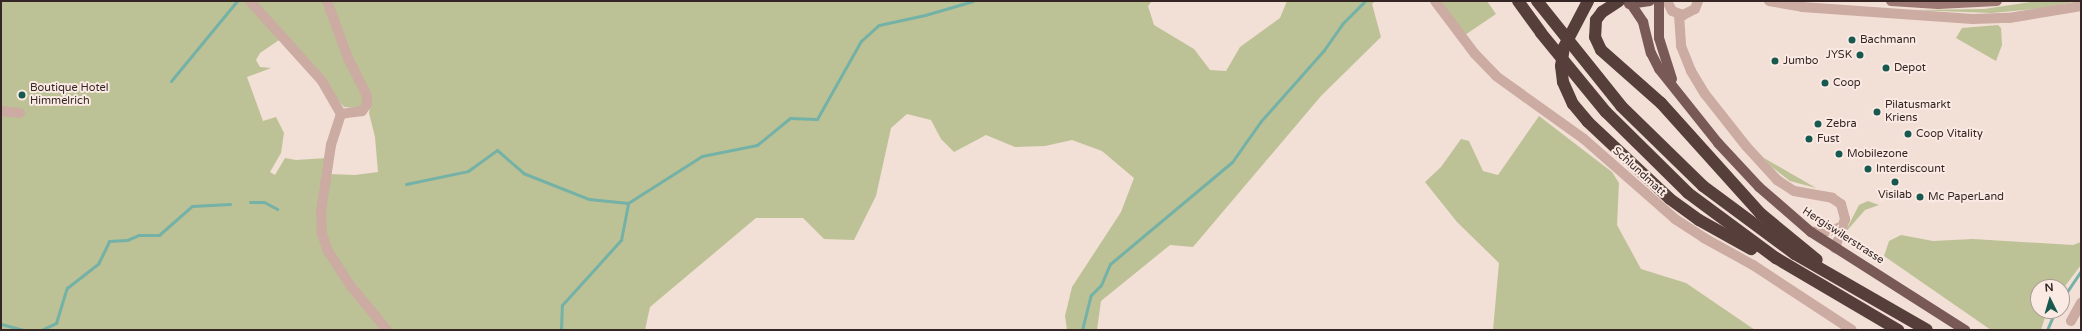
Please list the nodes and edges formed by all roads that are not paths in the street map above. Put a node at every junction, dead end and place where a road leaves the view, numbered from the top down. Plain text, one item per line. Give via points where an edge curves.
1 (250, 1) edge
2 (327, 1) edge
3 (1435, 1) edge
4 (1518, 1) edge
5 (1538, 1) edge
6 (1588, 1) edge
7 (1619, 1) edge
8 (1650, 1) edge
9 (1659, 1) edge
10 (1667, 1) edge
11 (1698, 1) edge
12 (1769, 1) edge
13 (1891, 1) edge
14 (1997, 1) edge
15 (1631, 4) junction
16 (2081, 6) edge
17 (1679, 15) junction
18 (1676, 91) junction
19 (1, 111) edge
20 (20, 113) dead end
21 (342, 114) junction
22 (1841, 227) junction
23 (1811, 232) junction
24 (1835, 248) junction
25 (1776, 258) junction
26 (1843, 282) junction
27 (2081, 303) edge
28 (2071, 321) dead end
29 (386, 330) edge
30 (1852, 330) edge
31 (1898, 330) edge
32 (1927, 330) edge
33 (1965, 330) edge

1 - 21 street via 322,81
2 - 21 street via 348,58 368,96 367,104 362,111
3 - 30 street, Schlundmatt via 1474,54 1524,99 1578,134 1670,214
4 - 25 highway via 1606,112 1642,150 1688,193
5 - 26 highway via 1621,106 1663,149 1743,218 1795,254
6 - 25 highway, bridge via 1564,47 1561,66 1563,82 1572,104 1670,199 1711,228 1751,249
7 - 15 main road
7 - 26 highway via 1597,18 1595,37 1606,56 1661,103 1761,214
8 - 15 main road
9 - 18 main road, Hergiswilerstrasse via 1658,38
10 - 17 street via 1672,11
11 - 17 street via 1692,12
12 - 16 street via 1802,7 1929,17 2009,18
13 - 14 main road
15 - 18 main road, Hergiswilerstrasse via 1643,22 1653,58
17 - 22 street via 1680,46 1702,88 1746,146 1786,186 1802,194 1837,200 1845,214
18 - 23 main road, Hergiswilerstrasse via 1758,187
19 - 20 street
21 - 29 street via 331,145 321,211 322,234 328,251 350,286
22 - 23 street
22 - 24 street
23 - 24 main road, Hergiswilerstrasse
24 - 33 main road, Hergiswilerstrasse
25 - 31 highway
26 - 32 highway
27 - 28 street

